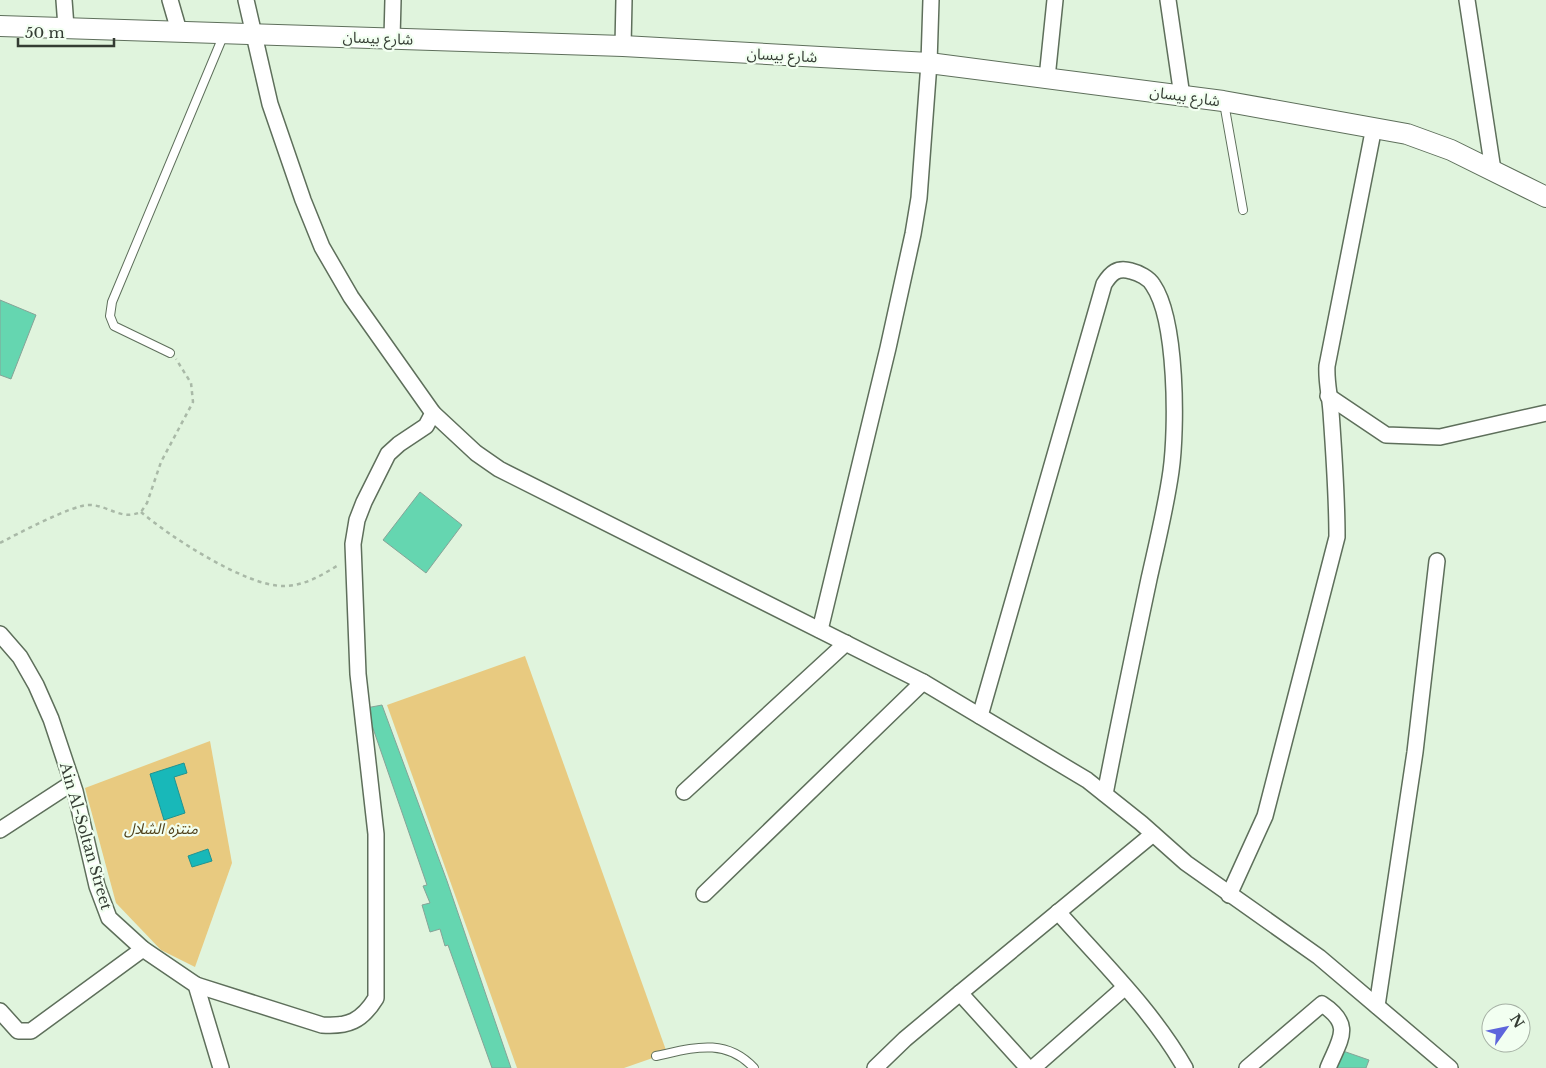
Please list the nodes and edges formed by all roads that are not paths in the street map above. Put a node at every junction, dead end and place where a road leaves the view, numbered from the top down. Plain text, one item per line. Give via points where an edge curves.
1 (64, 0) edge
2 (170, 0) edge
3 (246, 0) edge
4 (394, 0) edge
5 (624, 0) edge
6 (931, 0) edge
7 (1055, 0) edge
8 (1168, 0) edge
9 (1467, 0) edge
10 (0, 26) edge
11 (66, 27) junction
12 (180, 31) junction
13 (224, 32) junction
14 (254, 34) junction
15 (392, 38) junction
16 (623, 46) junction
17 (929, 64) junction
18 (1047, 78) junction
19 (1182, 96) junction
20 (1224, 101) junction
21 (1374, 127) junction
22 (1493, 170) junction
23 (1546, 197) edge
24 (1243, 210) dead end
25 (170, 352) road end
26 (1328, 396) junction
27 (433, 413) junction
28 (1546, 413) edge
29 (1436, 561) dead end
30 (820, 630) junction
31 (0, 634) edge
32 (846, 644) junction
33 (923, 682) junction
34 (980, 716) junction
35 (72, 783) junction
36 (684, 792) dead end
37 (1104, 794) junction
38 (0, 830) edge
39 (1153, 834) junction
40 (704, 894) dead end
41 (1229, 895) junction
42 (1058, 912) junction
43 (143, 949) junction
44 (196, 984) junction
45 (1124, 988) junction
46 (960, 993) junction
47 (1377, 1006) junction
48 (0, 1011) edge
49 (656, 1056) dead end
50 (221, 1068) edge
51 (754, 1068) edge
52 (875, 1068) edge
53 (1028, 1068) edge
54 (1033, 1068) edge
55 (1185, 1068) edge
56 (1247, 1068) edge
57 (1328, 1068) edge
58 (1450, 1068) edge

1 - 11 street
2 - 12 street
3 - 14 street
4 - 15 street
5 - 16 street
6 - 17 street
7 - 18 street
8 - 19 street
9 - 22 street
10 - 11 street, شارع بيسان
11 - 12 street, شارع بيسان
12 - 13 street, شارع بيسان
13 - 14 street, شارع بيسان
13 - 25 lane via 112,302 110,316 114,326
14 - 15 street, شارع بيسان
14 - 27 street via 270,104 322,247 351,297
15 - 16 street, شارع بيسان
16 - 17 street, شارع بيسان
17 - 18 street, شارع بيسان
17 - 30 street via 919,198 913,234
18 - 19 street, شارع بيسان
19 - 20 street, شارع بيسان
20 - 21 street, شارع بيسان
20 - 24 lane
21 - 22 street, شارع بيسان via 1407,134
21 - 26 street via 1327,366
22 - 23 street, شارع بيسان
26 - 28 street via 1386,435 1440,437
26 - 41 street via 1337,537 1265,816
27 - 30 street via 476,453 499,469
27 - 44 street, Ain Al-Soltan Street via 426,426 388,454 357,520 353,555 358,674 376,834 376,998 368,1011 350,1023 322,1025
29 - 47 street via 1415,752
30 - 32 street
31 - 35 street, Ain Al-Soltan Street via 20,657 36,684
32 - 33 street
32 - 36 street
33 - 34 street
33 - 40 street
34 - 37 street via 1087,780
34 - 37 street via 1104,284 1118,270 1130,271 1152,283 1163,308 1172,367 1172,470
35 - 38 street
35 - 43 street, Ain Al-Soltan Street via 97,886 109,918
37 - 39 street
39 - 41 street
39 - 42 street
41 - 47 street via 1319,957
42 - 45 street
42 - 46 street
43 - 44 street, Ain Al-Soltan Street
43 - 48 street via 31,1031 18,1031
44 - 50 street
45 - 54 street
45 - 55 street via 1168,1040
46 - 52 street
46 - 53 street
47 - 58 street
49 - 51 lane via 698,1046 714,1047 733,1051
56 - 57 street via 1322,1004 1342,1021 1343,1032

